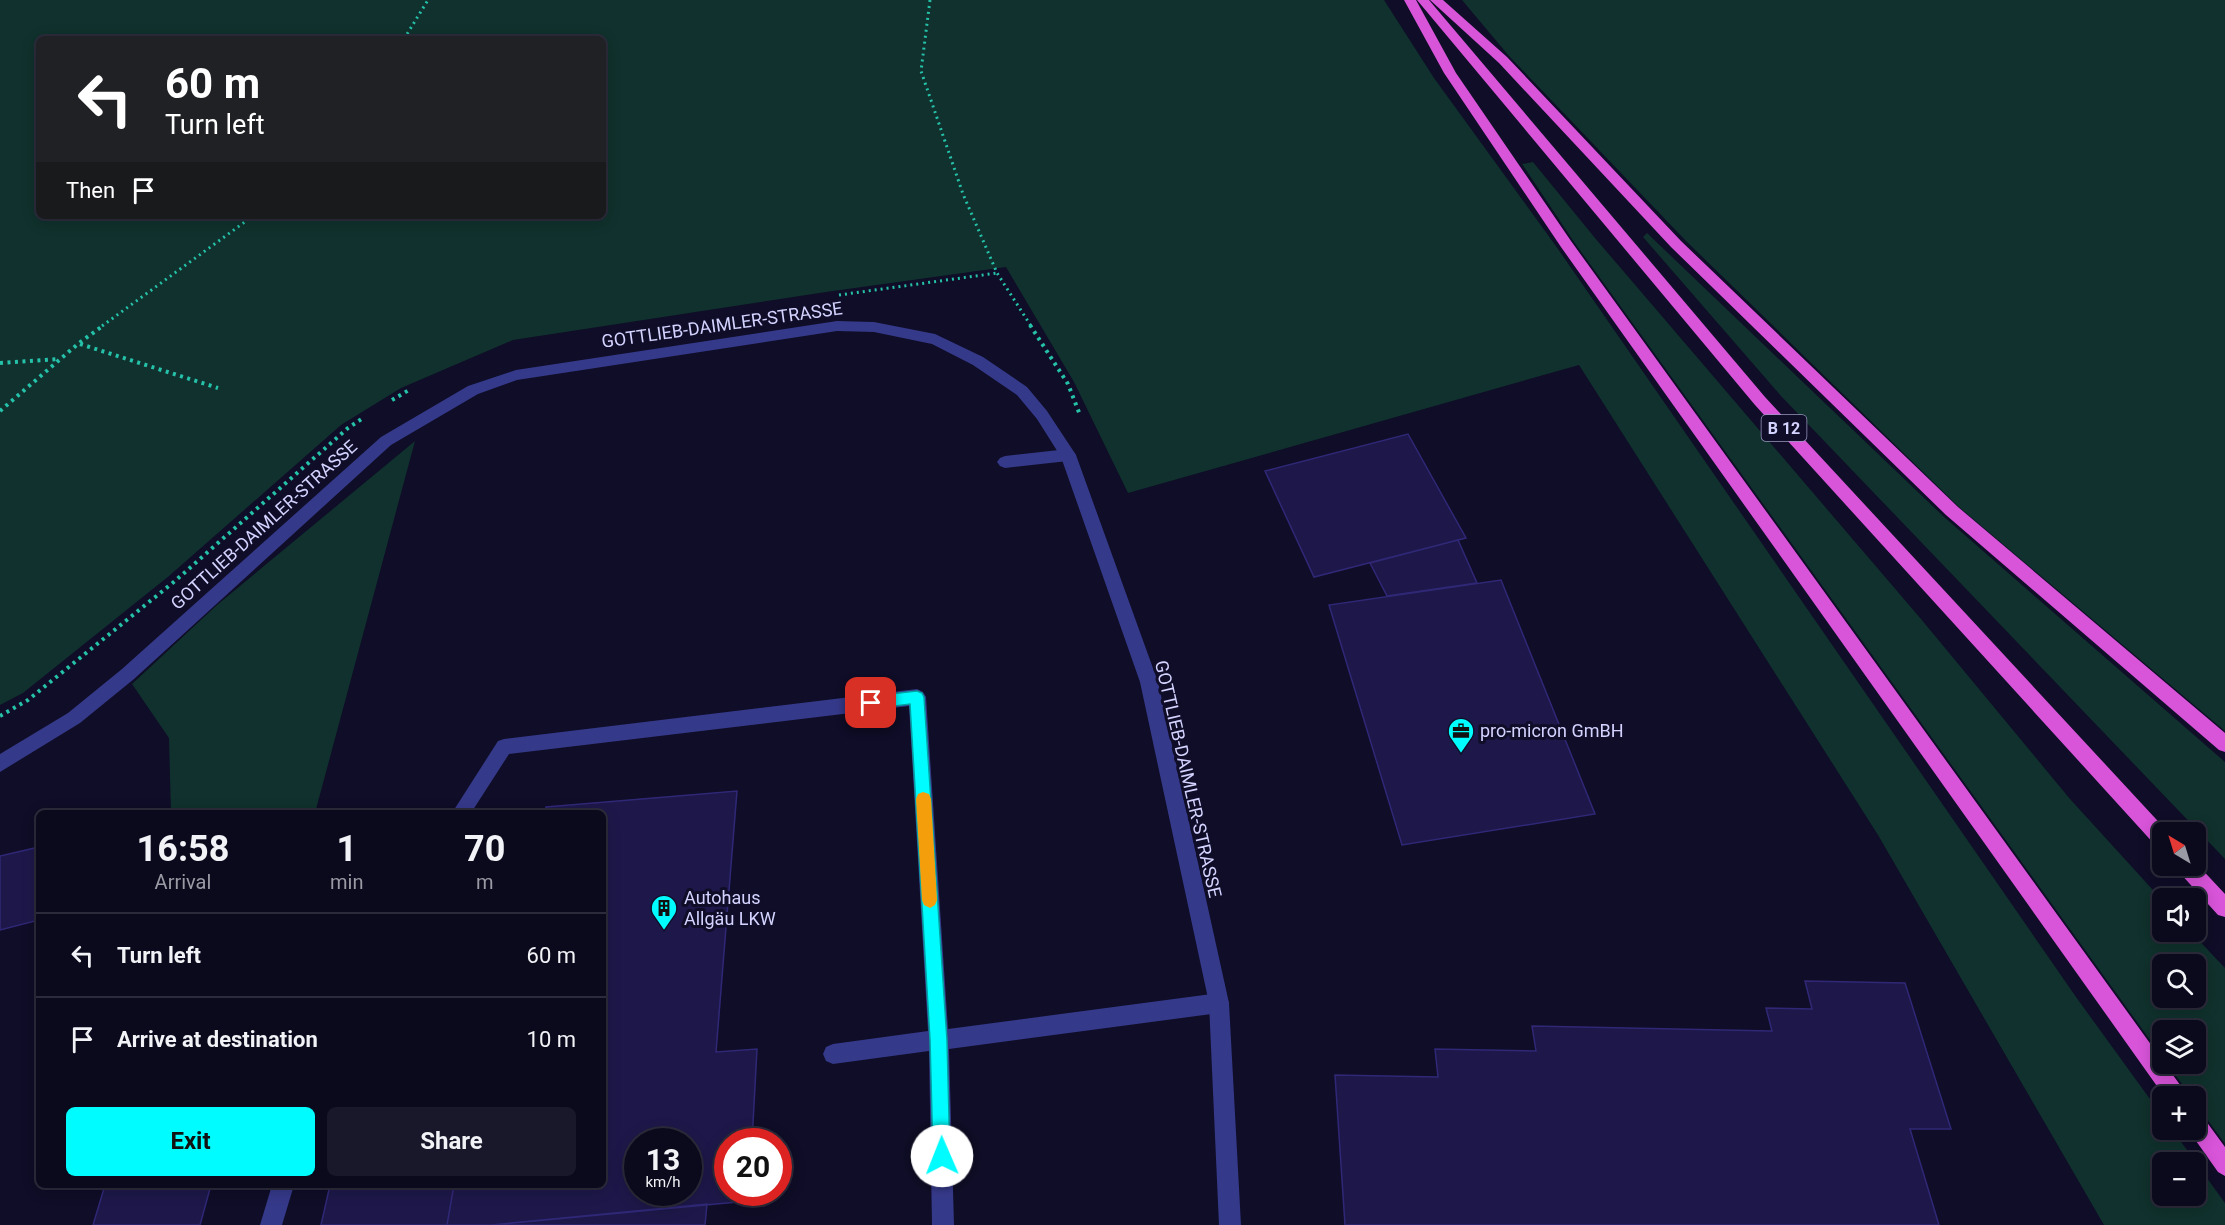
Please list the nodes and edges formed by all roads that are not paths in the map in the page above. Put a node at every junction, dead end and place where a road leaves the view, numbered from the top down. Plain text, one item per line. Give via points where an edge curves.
1 (1410, 0) edge
2 (1423, 0) edge
3 (1436, 0) edge
4 (1068, 455) junction
5 (1005, 462) dead end
6 (2225, 744) edge
7 (0, 764) edge
8 (463, 810) edge
9 (2152, 828) edge
10 (2195, 876) edge
11 (2225, 908) edge
12 (1219, 1003) junction
13 (939, 1040) junction
14 (833, 1054) dead end
15 (2169, 1086) edge
16 (2206, 1138) edge
17 (2225, 1165) edge
18 (282, 1188) edge
19 (271, 1225) edge
20 (943, 1225) edge
21 (1230, 1225) edge

1 - 15 highway via 1450,73 1566,244
2 - 9 highway, B 12 via 1760,401
3 - 6 highway via 1503,60 1676,244 1952,511
4 - 5 street
4 - 7 street, GOTTLIEB-DAIMLER-STRASSE via 1022,392 978,361 935,339 874,327 837,326 516,375 473,390 386,441 128,674 74,718
4 - 12 street, GOTTLIEB-DAIMLER-STRASSE via 1149,682
8 - 13 street via 504,747 917,697
10 - 11 highway
12 - 13 street
12 - 21 street, GOTTLIEB-DAIMLER-STRASSE
13 - 14 street
13 - 20 street
16 - 17 highway
18 - 19 street

